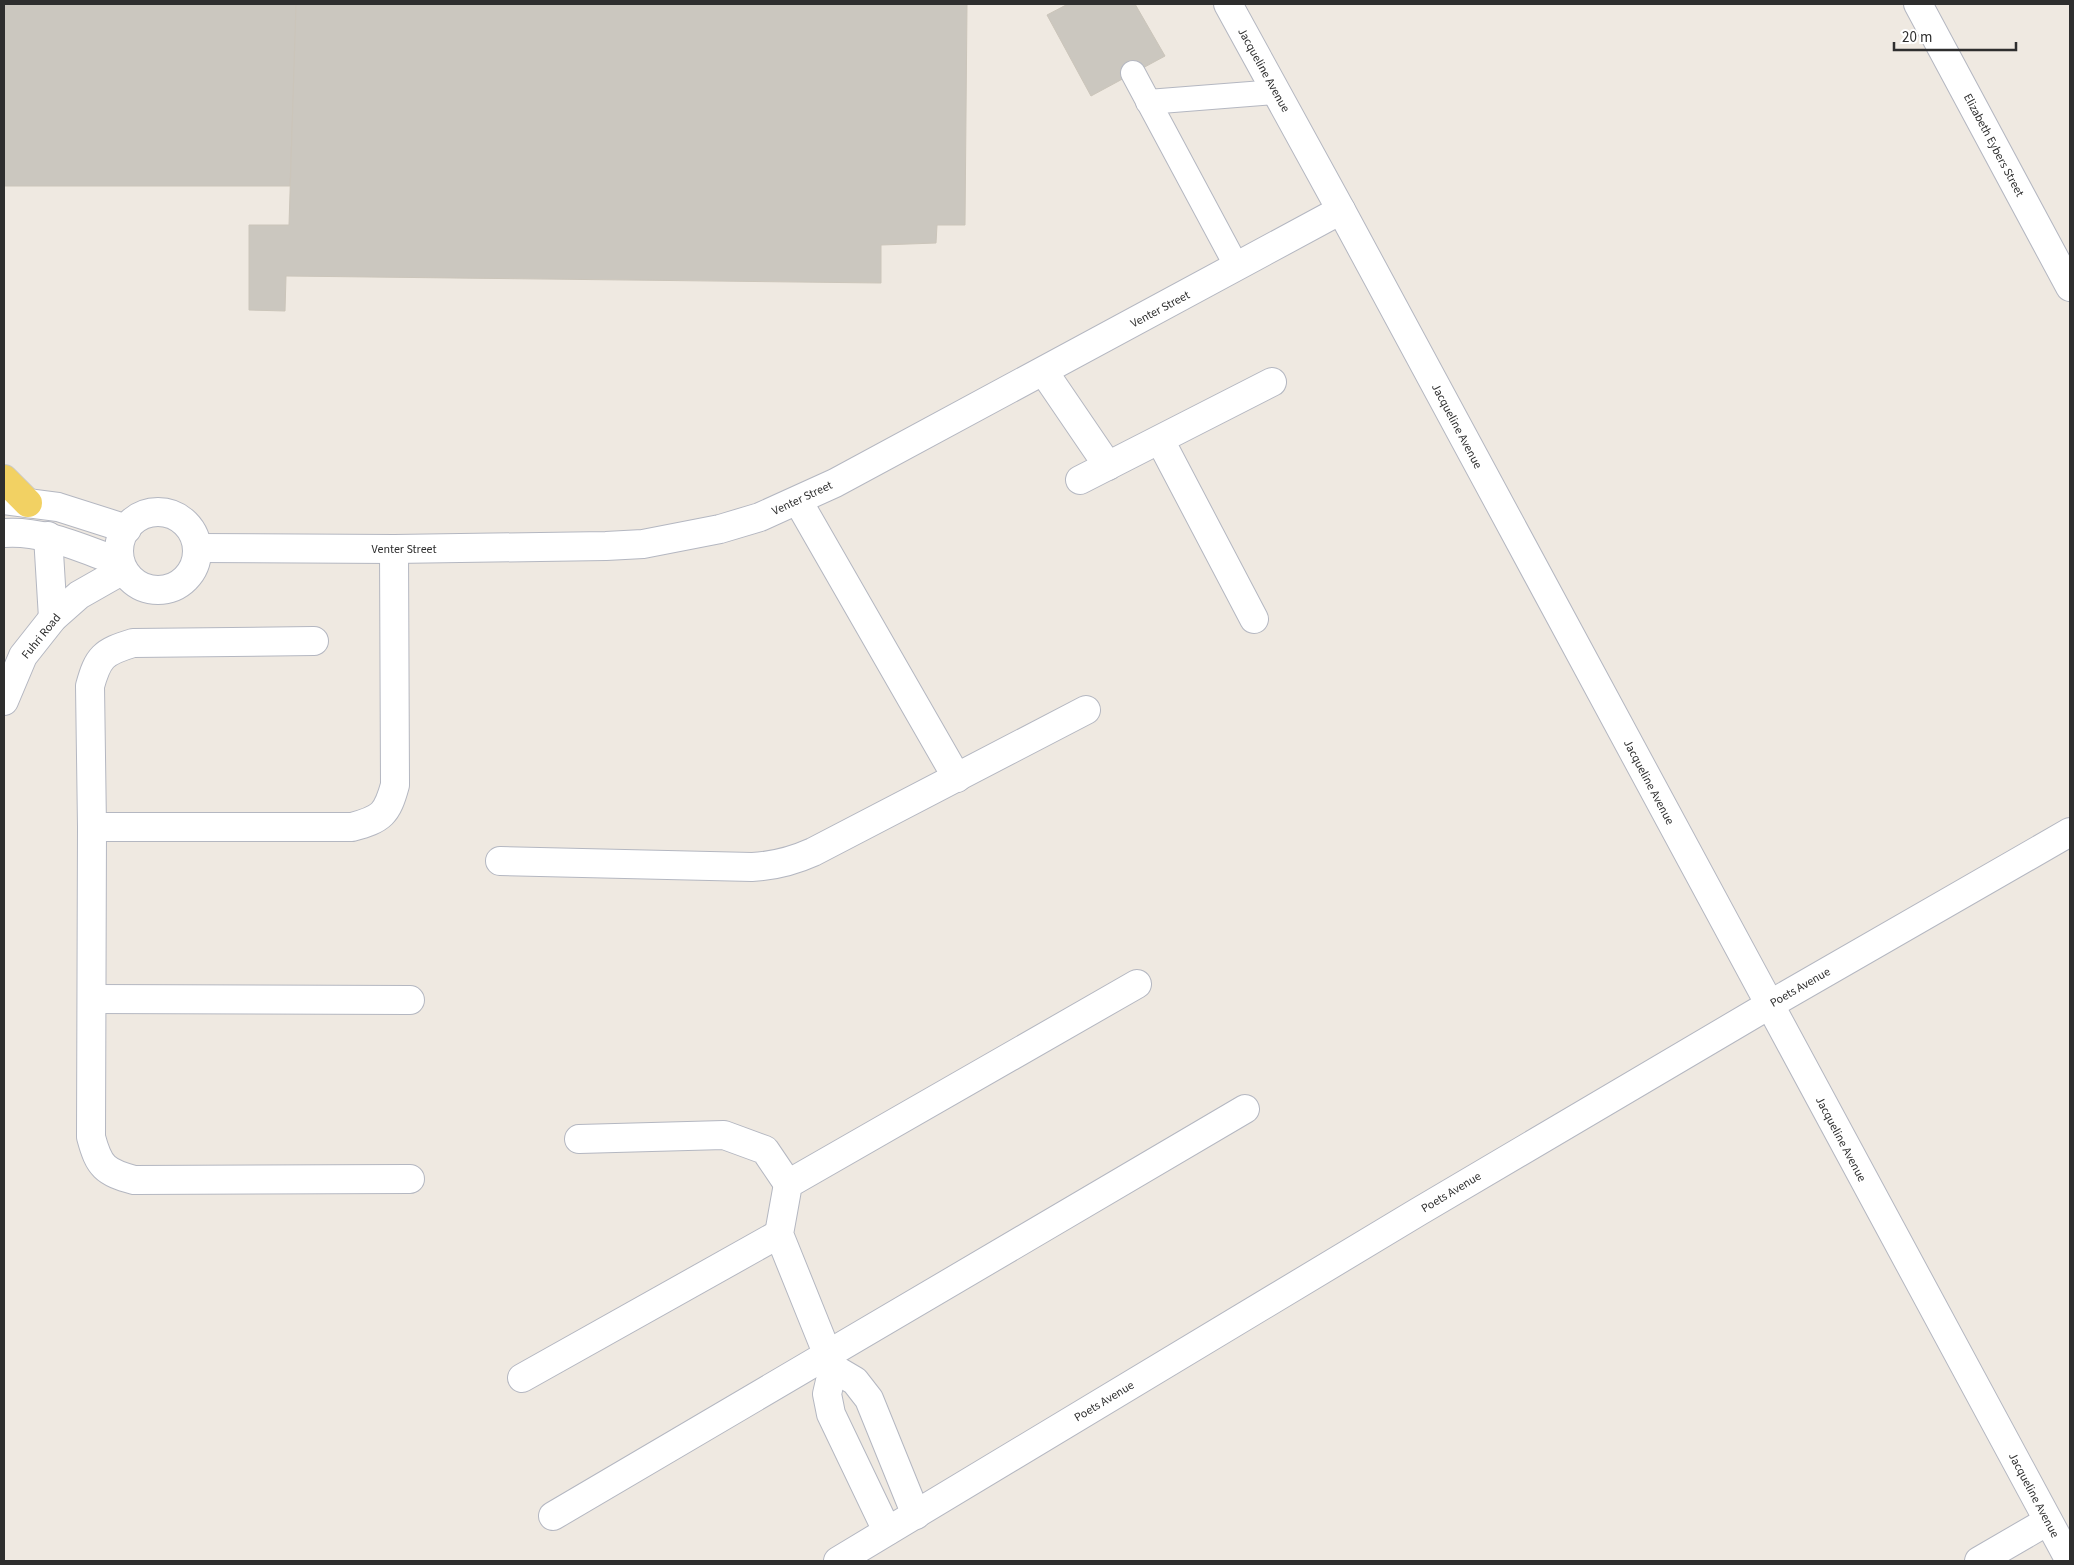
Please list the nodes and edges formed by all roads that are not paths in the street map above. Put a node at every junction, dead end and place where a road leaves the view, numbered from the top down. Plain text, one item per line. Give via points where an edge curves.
1 (1228, 4) edge
2 (1918, 4) edge
3 (1133, 73) dead end
4 (1276, 92) junction
5 (1148, 102) junction
6 (1341, 210) junction
7 (1237, 267) junction
8 (2070, 287) edge
9 (1044, 372) junction
10 (1272, 382) dead end
11 (1160, 440) junction
12 (1108, 466) junction
13 (4, 479) edge
14 (1080, 480) dead end
15 (16, 501) edge
16 (798, 501) junction
17 (127, 529) junction
18 (4, 533) edge
19 (48, 536) junction
20 (197, 548) junction
21 (394, 549) junction
22 (121, 566) junction
23 (53, 618) junction
24 (1254, 619) dead end
25 (314, 642) dead end
26 (4, 701) edge
27 (1086, 710) dead end
28 (958, 778) junction
29 (92, 828) junction
30 (2070, 832) edge
31 (500, 861) dead end
32 (1137, 984) dead end
33 (92, 1000) junction
34 (410, 1000) dead end
35 (1769, 1005) junction
36 (1245, 1110) dead end
37 (579, 1139) dead end
38 (410, 1179) dead end
39 (788, 1184) junction
40 (779, 1234) junction
41 (830, 1362) junction
42 (522, 1378) dead end
43 (916, 1515) junction
44 (553, 1516) dead end
45 (2048, 1521) junction
46 (887, 1531) junction
47 (838, 1561) edge
48 (1979, 1561) edge
49 (2070, 1561) edge

1 - 4 street, Jacqueline Avenue
2 - 8 street, Elizabeth Eybers Street
3 - 5 lane
4 - 5 lane
4 - 6 street, Jacqueline Avenue
5 - 7 lane
6 - 7 street, Venter Street
6 - 35 street, Jacqueline Avenue
7 - 9 street, Venter Street
9 - 12 street
9 - 16 street, Venter Street
10 - 11 street
11 - 12 street
11 - 24 street
12 - 14 street
13 - 15 main road
15 - 17 street via 58,507
16 - 21 street, Venter Street via 720,529 643,544
16 - 28 street
17 - 20 street via 147,513 172,513 188,524
17 - 22 street via 120,544
18 - 19 street
19 - 22 street
19 - 23 street
20 - 21 street, Venter Street
20 - 22 street via 196,563 189,577 162,591 146,590 133,583
21 - 29 street via 395,784 390,806 374,822 352,827
22 - 23 street, Fuhri Road
23 - 26 street, Fuhri Road via 23,656
25 - 29 street via 133,643 112,649 96,665 90,686
27 - 28 street
28 - 31 street via 813,852 773,866
29 - 33 street
30 - 35 street, Poets Avenue
32 - 39 street
33 - 34 street
33 - 38 street via 91,1137 97,1159 113,1174 134,1180
35 - 43 street, Poets Avenue
35 - 45 street, Jacqueline Avenue
36 - 41 street
37 - 39 street via 724,1135 765,1150
39 - 40 street
40 - 41 street
40 - 42 street
41 - 43 street via 855,1381 869,1399
41 - 44 street
41 - 46 street via 827,1394 831,1414
43 - 46 street, Poets Avenue
45 - 48 street
45 - 49 street, Jacqueline Avenue
46 - 47 street, Poets Avenue

